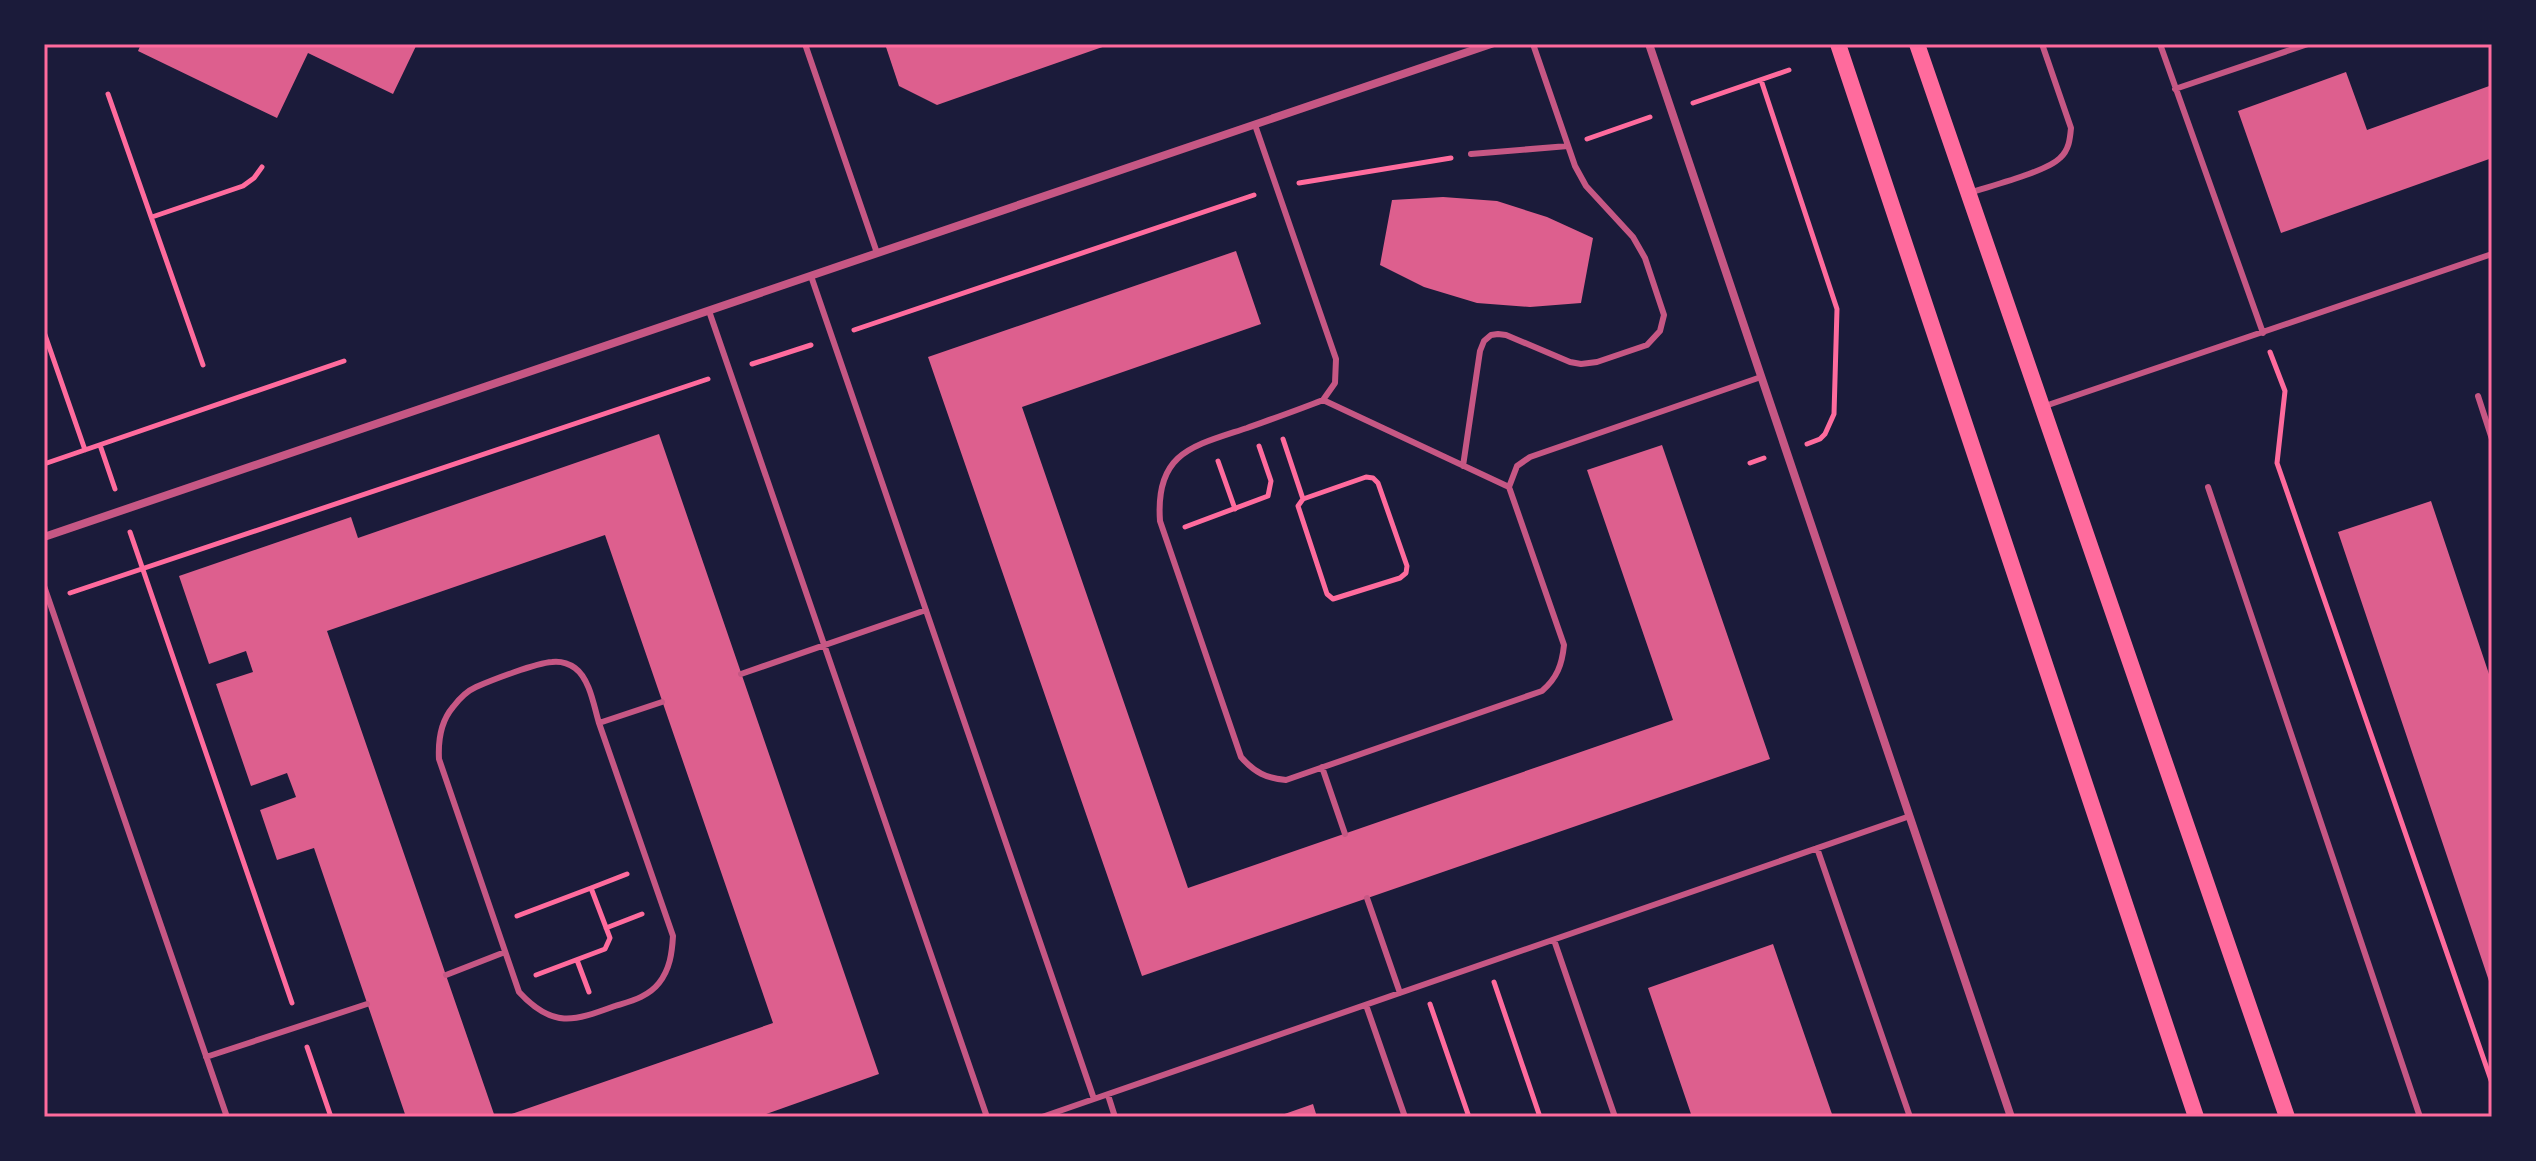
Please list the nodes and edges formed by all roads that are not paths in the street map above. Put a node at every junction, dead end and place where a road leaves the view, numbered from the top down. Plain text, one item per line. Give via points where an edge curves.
1 (805, 44) edge
2 (1491, 44) edge
3 (1533, 44) edge
4 (1649, 44) edge
5 (1838, 44) edge
6 (1917, 44) edge
7 (2042, 44) edge
8 (2160, 44) edge
9 (2308, 44) edge
10 (2175, 89) junction
11 (1255, 125) junction
12 (1568, 146) junction
13 (1471, 154) dead end
14 (1969, 193) junction
15 (877, 253) junction
16 (2492, 254) edge
17 (811, 276) junction
18 (709, 311) junction
19 (2263, 333) junction
20 (1761, 377) junction
21 (2478, 396) dead end
22 (1323, 400) junction
23 (2042, 407) junction
24 (2492, 439) edge
25 (1463, 466) junction
26 (1509, 487) junction
27 (2208, 487) dead end
28 (44, 537) edge
29 (44, 586) edge
30 (926, 610) junction
31 (824, 646) junction
32 (741, 674) dead end
33 (662, 702) dead end
34 (599, 723) junction
35 (1322, 767) junction
36 (1910, 816) junction
37 (1345, 834) dead end
38 (1817, 848) junction
39 (1367, 898) dead end
40 (1554, 940) junction
41 (505, 952) junction
42 (446, 975) dead end
43 (1400, 993) junction
44 (367, 1004) dead end
45 (1366, 1005) junction
46 (206, 1057) junction
47 (1108, 1095) junction
48 (1094, 1099) junction
49 (227, 1117) edge
50 (987, 1117) edge
51 (1042, 1117) edge
52 (1115, 1117) edge
53 (1405, 1117) edge
54 (1615, 1117) edge
55 (1910, 1117) edge
56 (2011, 1117) edge
57 (2196, 1117) edge
58 (2287, 1117) edge
59 (2420, 1117) edge

1 - 15 lane
2 - 11 street
3 - 12 lane
4 - 20 street
5 - 57 main road
6 - 14 main road
7 - 14 lane via 2071,128 2066,151 2050,165
8 - 10 lane
9 - 10 lane
10 - 19 lane
11 - 15 street
11 - 22 lane via 1336,359 1335,383
12 - 13 lane
12 - 25 lane via 1586,186 1639,246 1664,315 1660,331 1647,345 1581,364 1506,335 1491,335 1480,351
14 - 23 main road
15 - 17 street
16 - 19 lane
17 - 18 street
17 - 30 lane
18 - 28 street
18 - 31 lane
19 - 23 lane
20 - 26 lane via 1530,457 1517,466
20 - 36 street
21 - 24 lane
22 - 25 lane
22 - 35 lane via 1190,447 1168,471 1159,504 1160,521 1241,757 1259,774 1286,780
23 - 58 main road
25 - 26 lane
26 - 35 lane via 1564,645 1558,673 1542,691
27 - 59 lane
29 - 46 lane
30 - 31 lane
30 - 48 lane
31 - 32 lane
31 - 50 lane
33 - 34 lane
34 - 41 lane via 582,674 563,662 476,687 447,715 439,759
34 - 41 lane via 673,936 667,971 642,997 577,1019 550,1015 529,1003 519,992
35 - 37 lane
36 - 38 lane
36 - 56 street
38 - 40 lane
38 - 55 lane
39 - 43 lane
40 - 43 lane
40 - 54 lane
41 - 42 lane
43 - 45 lane
44 - 46 lane
45 - 47 lane
45 - 53 lane
46 - 49 lane
47 - 48 lane
47 - 52 lane
48 - 51 lane

